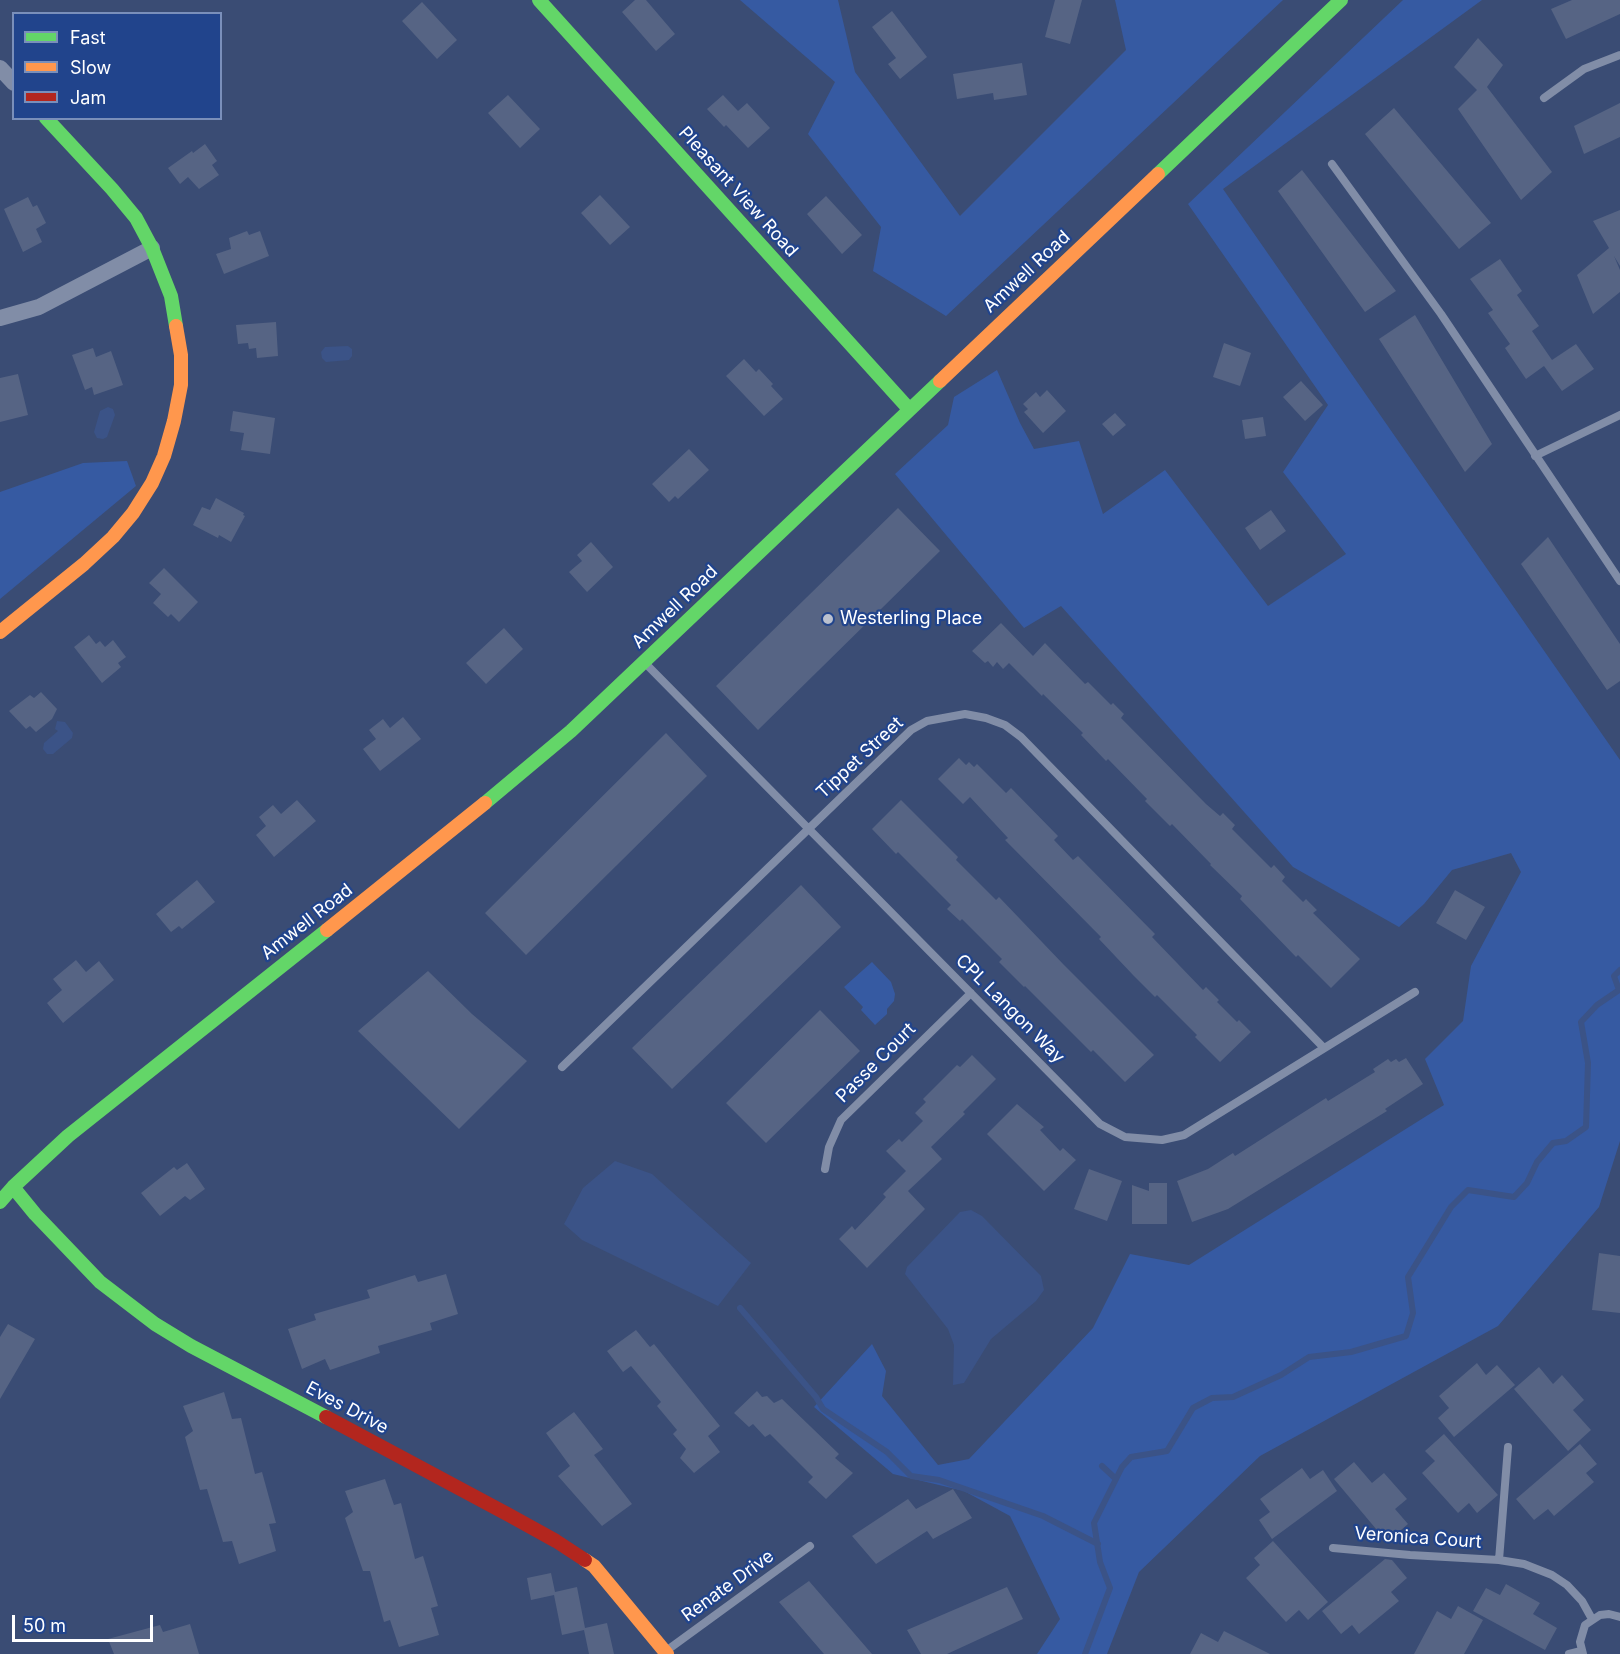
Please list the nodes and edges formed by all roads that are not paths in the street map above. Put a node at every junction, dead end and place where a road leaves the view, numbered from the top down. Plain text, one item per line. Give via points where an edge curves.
1 (539, 0) edge
2 (1341, 0) edge
3 (1620, 55) edge
4 (0, 68) edge
5 (12, 81) edge
6 (1544, 98) dead end
7 (48, 120) edge
8 (1332, 164) dead end
9 (152, 248) junction
10 (0, 318) edge
11 (909, 409) junction
12 (1620, 415) edge
13 (1535, 456) junction
14 (1620, 581) edge
15 (0, 632) edge
16 (644, 662) junction
17 (809, 828) junction
18 (1415, 992) dead end
19 (971, 993) junction
20 (1323, 1047) junction
21 (562, 1067) dead end
22 (825, 1170) dead end
23 (13, 1187) junction
24 (0, 1202) edge
25 (1508, 1447) dead end
26 (810, 1546) dead end
27 (1334, 1548) dead end
28 (1499, 1560) junction
29 (1620, 1617) edge
30 (1592, 1618) junction
31 (1582, 1652) edge
32 (666, 1653) edge
33 (1569, 1654) edge

1 - 11 street, Pleasant View Road
2 - 11 street, Amwell Road
3 - 6 lane via 1584,69
4 - 5 street
7 - 9 street via 136,218
8 - 13 lane via 1441,314
9 - 10 street via 39,307
9 - 15 street via 171,296 181,355 181,386 164,456 152,483 113,537
11 - 16 street, Amwell Road
12 - 13 lane
13 - 14 lane
16 - 17 lane, CPL Langon Way
16 - 23 street, Amwell Road via 510,784 85,1122
17 - 19 lane, CPL Langon Way
17 - 20 lane, Tippet Street via 911,730 927,721 965,714 1005,725 1029,745
17 - 21 lane, Tippet Street
18 - 20 lane, CPL Langon Way
19 - 20 lane, CPL Langon Way via 1100,1124 1125,1137 1161,1140 1184,1135
19 - 22 lane, Passe Court via 841,1120 829,1147
23 - 24 street, Amwell Road
23 - 32 street, Eves Drive via 100,1282 148,1318 191,1346 556,1541 594,1566
25 - 28 lane
26 - 32 lane, Renate Drive
27 - 28 lane, Veronica Court
28 - 30 lane, Veronica Court via 1552,1575 1582,1601
29 - 30 lane via 1609,1614
30 - 31 lane via 1581,1633
31 - 33 lane

